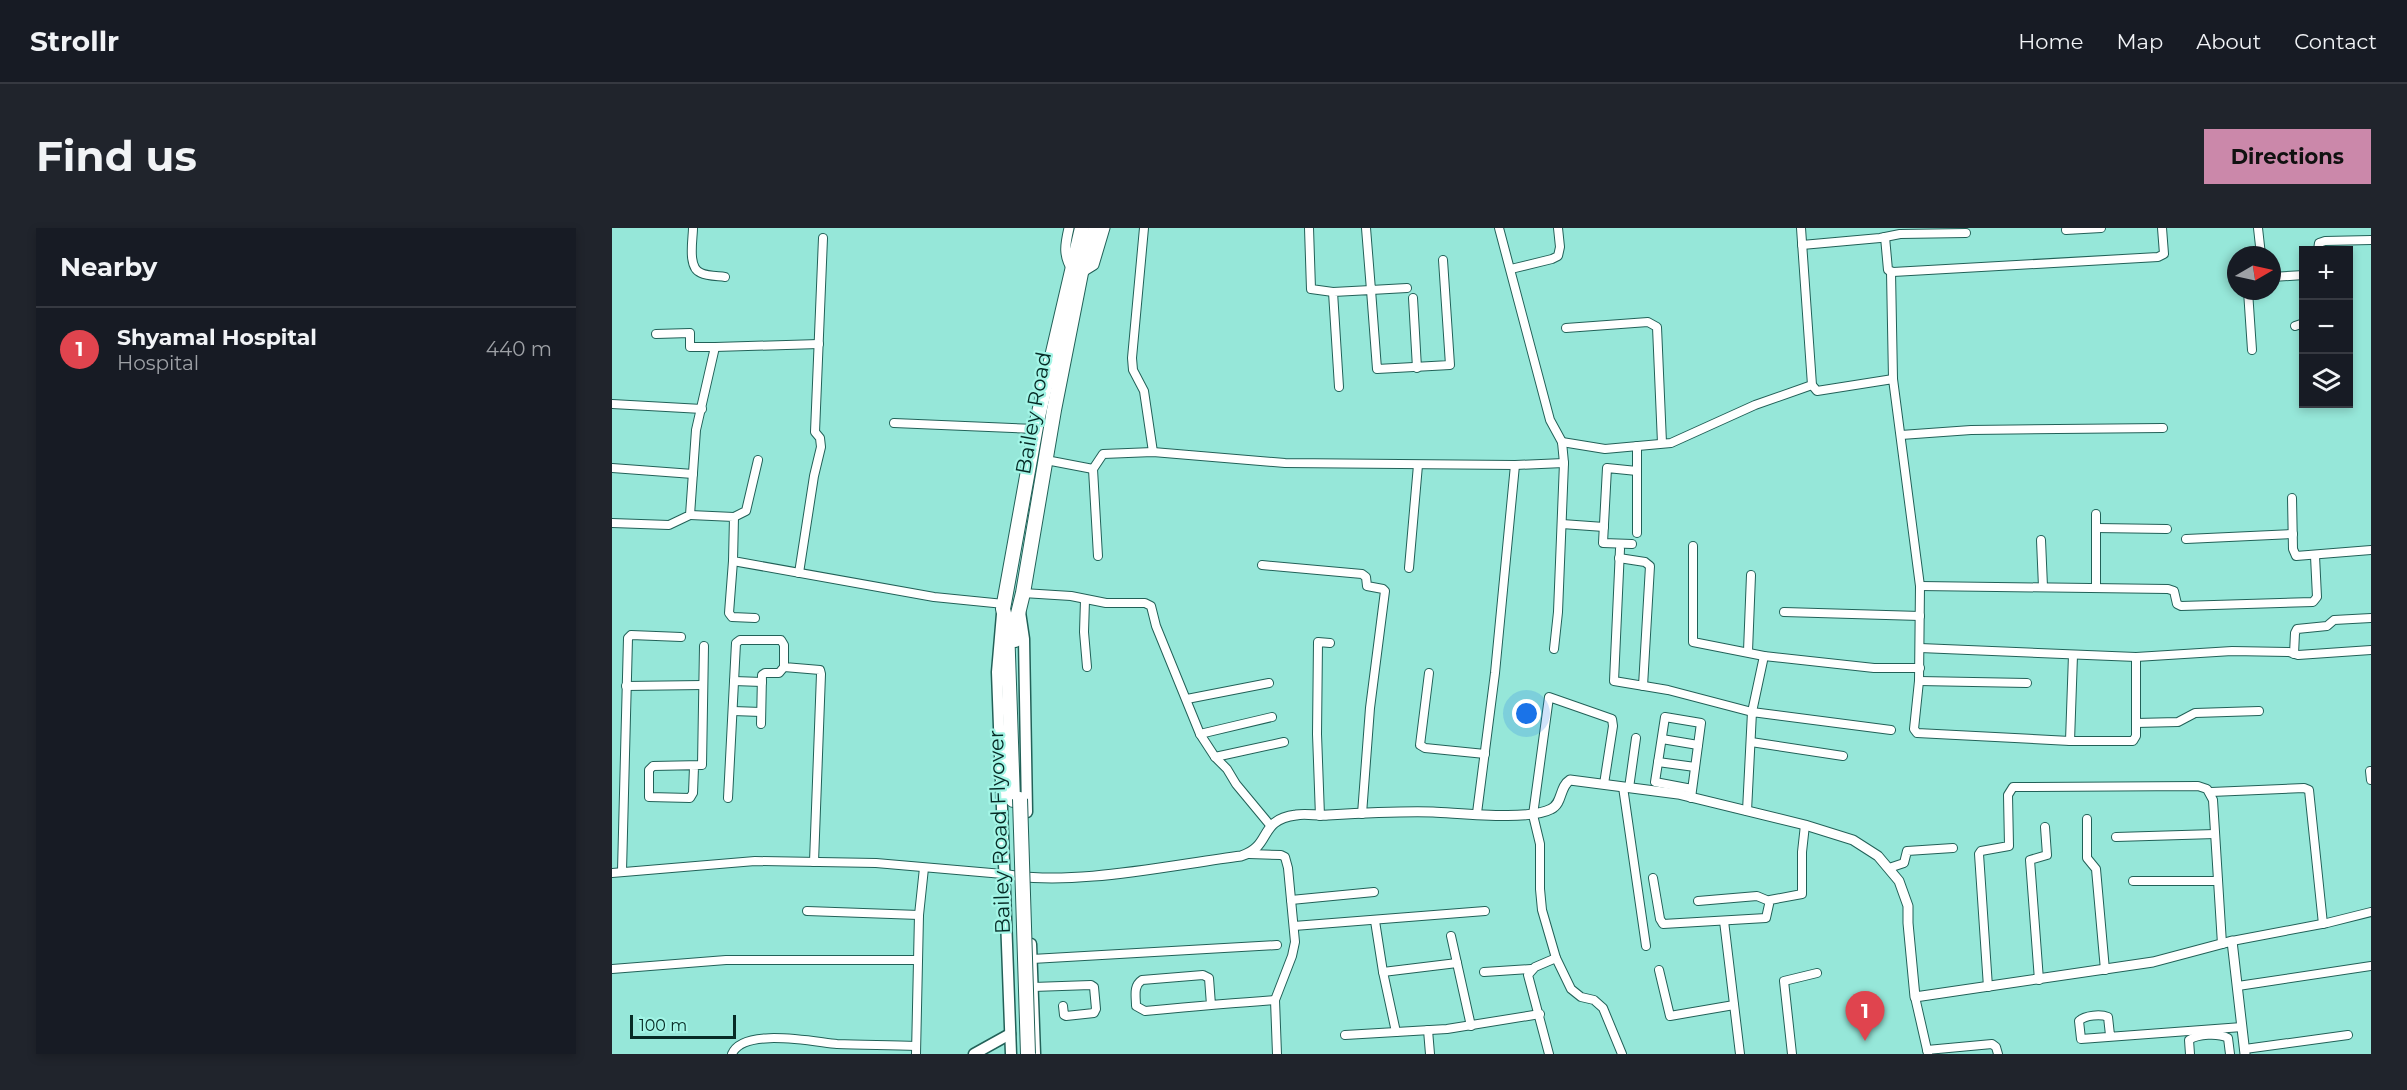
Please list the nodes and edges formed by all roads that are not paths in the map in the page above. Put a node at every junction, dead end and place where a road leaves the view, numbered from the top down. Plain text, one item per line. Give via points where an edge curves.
1 (693, 228) edge
2 (1069, 228) edge
3 (1082, 228) edge
4 (1096, 228) edge
5 (1105, 228) edge
6 (1144, 228) edge
7 (1309, 228) edge
8 (1366, 228) edge
9 (1499, 228) edge
10 (1558, 228) edge
11 (1801, 228) edge
12 (2101, 228) edge
13 (2162, 228) edge
14 (2258, 228) edge
15 (2066, 230) dead end
16 (1966, 233) dead end
17 (1885, 237) junction
18 (822, 238) dead end
19 (2371, 240) edge
20 (1802, 244) junction
21 (2260, 246) edge
22 (2319, 246) edge
23 (1443, 260) dead end
24 (1511, 269) junction
25 (1077, 272) junction
26 (1891, 272) junction
27 (2299, 275) edge
28 (2281, 276) edge
29 (725, 277) dead end
30 (1407, 288) dead end
31 (1371, 291) junction
32 (1333, 292) junction
33 (1413, 298) dead end
34 (2249, 300) edge
35 (2299, 325) edge
36 (2295, 326) dead end
37 (1566, 328) dead end
38 (656, 334) dead end
39 (819, 344) junction
40 (716, 347) junction
41 (2252, 350) dead end
42 (1417, 368) junction
43 (1893, 379) junction
44 (1812, 385) junction
45 (1339, 387) dead end
46 (612, 404) edge
47 (702, 409) junction
48 (894, 423) dead end
49 (2163, 428) dead end
50 (1036, 429) junction
51 (1901, 435) junction
52 (1562, 442) junction
53 (1662, 443) junction
54 (1637, 446) junction
55 (1153, 452) junction
56 (758, 460) dead end
57 (1046, 460) junction
58 (1564, 463) junction
59 (1418, 465) junction
60 (1515, 465) junction
61 (612, 468) edge
62 (1093, 468) junction
63 (1637, 471) junction
64 (693, 474) junction
65 (2292, 498) dead end
66 (2096, 514) dead end
67 (690, 515) junction
68 (734, 517) junction
69 (612, 523) edge
70 (1562, 524) junction
71 (1604, 527) junction
72 (2096, 528) junction
73 (2167, 529) dead end
74 (1637, 532) dead end
75 (2293, 534) junction
76 (2186, 539) dead end
77 (2041, 540) dead end
78 (1632, 544) dead end
79 (1693, 546) dead end
80 (1620, 549) dead end
81 (2371, 550) edge
82 (1098, 556) dead end
83 (2315, 556) junction
84 (1619, 558) junction
85 (733, 561) junction
86 (1262, 565) dead end
87 (1409, 568) dead end
88 (799, 573) junction
89 (1751, 576) dead end
90 (1920, 586) junction
91 (2043, 587) junction
92 (2096, 588) junction
93 (1023, 593) junction
94 (1085, 600) junction
95 (1004, 606) junction
96 (1020, 608) junction
97 (1784, 612) dead end
98 (1920, 616) junction
99 (755, 618) dead end
100 (2371, 618) edge
101 (681, 637) dead end
102 (1330, 643) dead end
103 (704, 646) dead end
104 (1920, 648) junction
105 (1554, 650) dead end
106 (2371, 650) edge
107 (1748, 651) junction
108 (2295, 654) junction
109 (2073, 655) junction
110 (1764, 656) junction
111 (2136, 657) junction
112 (784, 667) junction
113 (1087, 667) dead end
114 (1920, 668) junction
115 (1429, 673) dead end
116 (734, 681) junction
117 (1919, 681) junction
118 (762, 682) junction
119 (1269, 683) dead end
120 (2027, 683) dead end
121 (703, 685) junction
122 (626, 686) junction
123 (1643, 686) junction
124 (1187, 699) junction
125 (733, 711) junction
126 (2259, 711) dead end
127 (761, 712) junction
128 (1752, 712) junction
129 (1272, 717) dead end
130 (2136, 723) junction
131 (761, 724) dead end
132 (1891, 730) dead end
133 (1200, 734) junction
134 (1636, 738) dead end
135 (1662, 739) junction
136 (2070, 741) junction
137 (1284, 742) dead end
138 (1751, 742) junction
139 (1698, 745) junction
140 (1485, 753) junction
141 (1843, 756) dead end
142 (1215, 757) junction
143 (1658, 762) junction
144 (694, 766) junction
145 (1695, 767) junction
146 (2370, 771) edge
147 (2371, 780) edge
148 (1604, 784) junction
149 (1626, 787) junction
150 (2211, 792) junction
151 (1692, 793) junction
152 (728, 798) dead end
153 (1016, 800) junction
154 (1747, 811) junction
155 (1362, 813) junction
156 (1477, 813) junction
157 (1533, 815) junction
158 (1320, 816) junction
159 (2087, 819) dead end
160 (1270, 825) junction
161 (1805, 825) junction
162 (2045, 827) dead end
163 (2215, 834) junction
164 (2116, 837) dead end
165 (1953, 848) dead end
166 (1249, 854) junction
167 (814, 862) junction
168 (924, 868) junction
169 (1888, 868) junction
170 (622, 871) junction
171 (612, 873) edge
172 (1003, 874) junction
173 (1653, 878) dead end
174 (1029, 879) junction
175 (2133, 881) dead end
176 (2218, 881) junction
177 (1374, 892) dead end
178 (1292, 900) junction
179 (1698, 901) dead end
180 (1769, 901) junction
181 (1485, 910) dead end
182 (807, 911) dead end
183 (2371, 912) edge
184 (919, 915) junction
185 (1375, 921) junction
186 (1725, 921) junction
187 (2323, 924) junction
188 (1294, 926) junction
189 (1450, 936) dead end
190 (2232, 941) junction
191 (2222, 944) junction
192 (1277, 945) dead end
193 (1646, 946) dead end
194 (1556, 958) junction
195 (1032, 959) junction
196 (918, 960) junction
197 (1457, 963) junction
198 (2371, 966) edge
199 (612, 969) edge
200 (1532, 969) junction
201 (1659, 970) dead end
202 (2105, 970) junction
203 (1383, 972) junction
204 (1484, 972) dead end
205 (1817, 974) dead end
206 (2039, 980) junction
207 (2238, 986) junction
208 (1033, 987) junction
209 (1988, 987) junction
210 (1915, 997) junction
211 (1008, 999) junction
212 (1033, 999) junction
213 (1275, 1000) junction
214 (1211, 1005) junction
215 (1734, 1005) junction
216 (1063, 1006) dead end
217 (1540, 1014) junction
218 (1471, 1026) junction
219 (2242, 1027) junction
220 (1428, 1030) junction
221 (1396, 1032) junction
222 (1010, 1034) junction
223 (1345, 1035) dead end
224 (2110, 1035) junction
225 (2348, 1035) dead end
226 (916, 1050) edge
227 (1928, 1052) edge
228 (1014, 1053) edge
229 (1033, 1053) edge
230 (2244, 1053) edge
231 (732, 1054) edge
232 (974, 1054) edge
233 (1277, 1054) edge
234 (1430, 1054) edge
235 (1549, 1054) edge
236 (1622, 1054) edge
237 (1740, 1054) edge
238 (1792, 1054) edge
239 (1998, 1054) edge
240 (2190, 1054) edge
241 (2230, 1054) edge

1 - 29 street via 692,260 696,270
2 - 25 street via 1065,252
3 - 25 highway
4 - 25 highway, Bailey Road
5 - 25 street via 1094,265
6 - 55 street via 1132,358 1136,378 1144,390
7 - 32 street via 1311,289
8 - 31 street
9 - 24 street
10 - 24 street via 1558,256
11 - 20 street
12 - 15 street
13 - 26 street via 2164,250 2163,256 2158,257
14 - 21 street
16 - 17 street
17 - 20 street
17 - 26 street via 1887,267
18 - 39 street
19 - 22 street via 2325,241
20 - 44 street
23 - 42 street via 1450,362 1446,367
24 - 52 street via 1550,420
25 - 50 highway, Bailey Road Flyover
25 - 57 highway, Bailey Road
26 - 43 street
27 - 28 street
30 - 31 street
31 - 32 street
31 - 42 street via 1377,369
32 - 45 street
33 - 42 street
34 - 41 street
35 - 36 street
37 - 53 street via 1648,322 1656,327
38 - 40 street via 690,333 690,347
39 - 40 street
39 - 88 street via 815,432 821,447
40 - 47 street
43 - 44 street via 1817,391
43 - 51 street
44 - 53 street via 1755,405 1671,443
46 - 47 street
47 - 64 street via 696,430
48 - 50 street
49 - 51 street via 1971,430
50 - 95 highway, Bailey Road Flyover
51 - 90 street
52 - 54 street via 1605,449
52 - 58 street
53 - 54 street
54 - 63 street
55 - 59 street via 1285,463
55 - 62 street via 1103,454
56 - 68 street via 746,511
57 - 62 street
57 - 93 highway, Bailey Road
58 - 60 street
58 - 70 street
59 - 60 street
59 - 87 street
60 - 140 street
61 - 64 street
62 - 82 street
63 - 71 street via 1607,468
63 - 74 street
64 - 67 street
65 - 75 street
66 - 72 street
67 - 68 street
67 - 69 street via 669,525
68 - 85 street
70 - 71 street
70 - 105 street
71 - 78 street via 1604,543
72 - 73 street
72 - 92 street
75 - 76 street
75 - 83 street via 2295,554
77 - 91 street
79 - 107 street via 1693,642
80 - 84 street
81 - 83 street
83 - 92 street via 2317,597 2313,602 2181,606 2171,589
84 - 123 street via 1614,681
84 - 123 street via 1650,566
85 - 88 street
85 - 99 street via 729,613 732,617
86 - 155 street via 1362,574 1367,586 1385,591
88 - 95 street
89 - 107 street
90 - 91 street
90 - 98 street
91 - 92 street
93 - 94 street
93 - 96 highway, Bailey Road
94 - 113 street
94 - 124 street via 1151,606
95 - 153 highway, Bailey Road Flyover
95 - 172 main road via 997,672
96 - 153 highway, Bailey Road Flyover via 1015,627
96 - 174 main road
97 - 98 street
98 - 104 street
100 - 108 street via 2334,620 2327,626 2297,629
101 - 122 street via 629,635
102 - 158 street via 1318,642
103 - 121 street
104 - 109 street
104 - 114 street
106 - 108 street
107 - 110 street
108 - 111 street via 2232,651
109 - 111 street
109 - 136 street
110 - 114 street via 1874,668
110 - 128 street
111 - 130 street
112 - 116 street via 782,641 740,640 736,643
112 - 118 street via 779,673 765,673
112 - 167 street via 814,668 821,674
114 - 117 street
115 - 140 street via 1420,745
116 - 118 street
116 - 125 street
117 - 120 street
117 - 136 street via 1914,729 1917,733
118 - 127 street
119 - 124 street
121 - 122 street
121 - 144 street via 702,765
122 - 170 street
123 - 128 street
124 - 133 street
125 - 127 street
125 - 152 street
126 - 130 street via 2195,713 2178,722
127 - 131 street
128 - 132 street
128 - 138 street
129 - 133 street
130 - 136 street via 2133,741
133 - 142 street
134 - 149 street
135 - 139 street
135 - 139 street via 1665,717 1701,723
135 - 143 street
137 - 142 street
138 - 141 street
138 - 154 street
139 - 145 street
140 - 156 street
142 - 160 street
143 - 145 street
143 - 151 street via 1655,782
144 - 144 street via 650,768 649,796 690,798
145 - 151 street
146 - 147 street
148 - 149 street
148 - 157 street via 1570,780 1553,808
148 - 157 street via 1612,719 1549,697
149 - 151 street
149 - 193 street
150 - 163 street
150 - 187 street via 2310,790
150 - 209 street via 2198,786 2010,789 2009,846 1978,854
151 - 154 street
153 - 228 highway, Bailey Road Flyover
153 - 229 highway, Bailey Road Flyover, bridge
154 - 161 street
155 - 156 street
155 - 158 street
156 - 157 street
157 - 194 street via 1540,844 1541,902
158 - 160 street via 1298,814
159 - 202 street via 2087,856 2096,869
160 - 166 street via 1258,847
161 - 169 street via 1853,840 1878,856
161 - 180 street via 1802,894
162 - 206 street via 2047,855 2030,860
163 - 164 street
163 - 176 street
165 - 169 street via 1909,850 1902,864
166 - 174 street via 1099,875
166 - 178 street via 1285,857
167 - 168 street
167 - 170 street via 755,861
168 - 172 street
168 - 184 street
169 - 210 street via 1899,881 1908,906
170 - 171 street
172 - 174 street
172 - 211 main road
173 - 186 street via 1662,923
174 - 195 main road
175 - 176 street
176 - 191 street
177 - 178 street
178 - 188 street
179 - 180 street via 1760,896
180 - 186 street via 1766,918
181 - 185 street
182 - 184 street
183 - 187 street
184 - 196 street
185 - 188 street
185 - 203 street
186 - 215 street
187 - 190 street
188 - 213 street via 1292,956
189 - 197 street
190 - 191 street
190 - 207 street
191 - 202 street
192 - 195 street
194 - 200 street
194 - 236 street via 1571,989 1603,1008
195 - 208 main road
196 - 199 street via 726,960
196 - 226 street
197 - 203 street
197 - 218 street
198 - 207 street
200 - 204 street
200 - 217 street via 1529,980
201 - 215 street via 1670,1016
202 - 206 street
203 - 221 street
205 - 238 street via 1784,981
206 - 209 street
207 - 219 street
208 - 212 main road
208 - 216 street via 1094,987 1094,1013 1066,1016
209 - 210 street
210 - 227 street
211 - 212 main road
211 - 222 main road
212 - 229 main road
213 - 214 street
213 - 233 street
214 - 214 street via 1145,1011 1136,1006 1135,988 1142,980 1203,975 1209,978
215 - 237 street
217 - 218 street
217 - 235 street
218 - 220 street
219 - 224 street
219 - 230 street
220 - 221 street
220 - 234 street
221 - 223 street
222 - 228 main road
222 - 232 main road
224 - 224 street via 2105,1015 2079,1021 2082,1039
225 - 230 street
226 - 231 street via 784,1038 741,1044
227 - 239 street via 1992,1044
228 - 229 main road
240 - 241 street via 2189,1040 2220,1035 2228,1038

